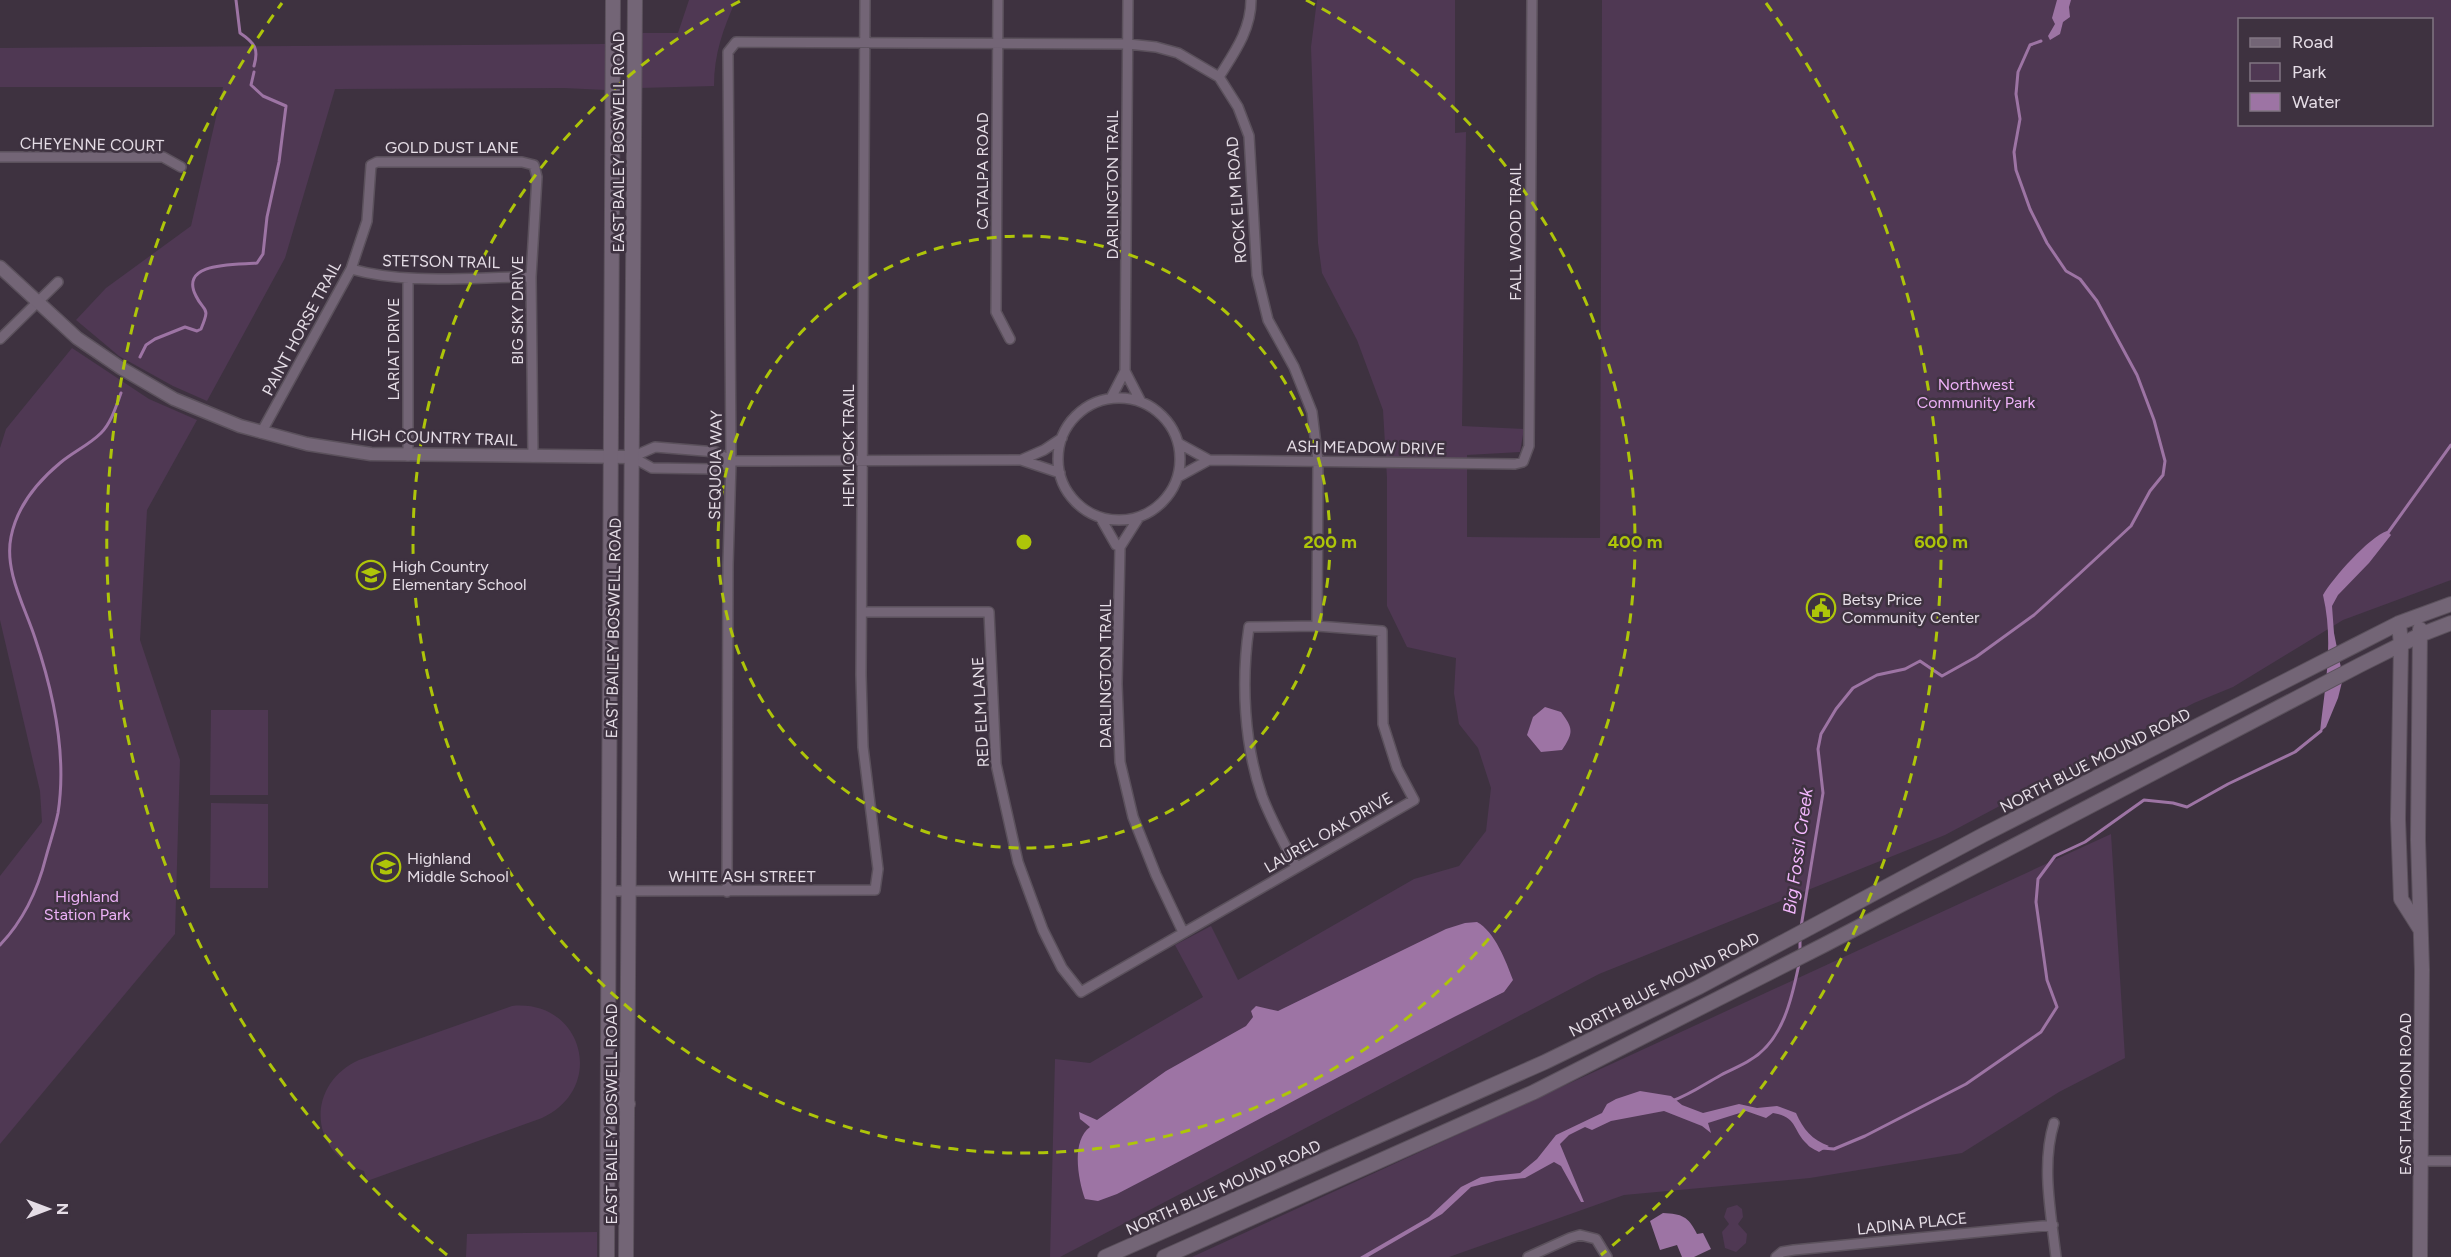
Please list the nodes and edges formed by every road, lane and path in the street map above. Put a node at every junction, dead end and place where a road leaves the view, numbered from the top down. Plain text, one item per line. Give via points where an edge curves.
1 (613, 0) edge
2 (634, 0) edge
3 (865, 0) edge
4 (998, 0) edge
5 (1128, 0) edge
6 (1251, 0) edge
7 (1532, 0) edge
8 (736, 42) joint
9 (998, 43) junction
10 (865, 44) junction
11 (1128, 44) junction
12 (1219, 77) junction
13 (0, 157) edge
14 (371, 165) joint
15 (534, 165) joint
16 (181, 167) dead end
17 (0, 267) edge
18 (351, 269) junction
19 (531, 277) junction
20 (408, 278) junction
21 (58, 282) dead end
22 (38, 303) junction
23 (0, 339) edge
24 (1011, 339) dead end
25 (1125, 371) junction
26 (1111, 398) junction
27 (1141, 402) junction
28 (261, 433) junction
29 (1062, 438) junction
30 (1178, 443) junction
31 (408, 456) junction
32 (532, 457) junction
33 (610, 457) junction
34 (632, 457) junction
35 (1021, 460) junction
36 (1209, 460) junction
37 (731, 461) junction
38 (864, 461) junction
39 (1318, 461) junction
40 (1522, 462) joint
41 (1060, 473) junction
42 (1178, 477) junction
43 (1101, 517) junction
44 (1140, 517) junction
45 (1120, 547) junction
46 (2451, 604) edge
47 (862, 612) junction
48 (2420, 614) junction
49 (2398, 623) junction
50 (2451, 623) edge
51 (1317, 626) junction
52 (2420, 634) junction
53 (2401, 645) junction
54 (610, 653) junction
55 (630, 653) junction
56 (610, 716) junction
57 (628, 717) junction
58 (1296, 867) junction
59 (874, 890) joint
60 (609, 891) junction
61 (629, 891) junction
62 (727, 892) junction
63 (2421, 931) junction
64 (1183, 932) junction
65 (608, 954) junction
66 (1081, 992) joint
67 (628, 1023) junction
68 (608, 1026) junction
69 (628, 1104) junction
70 (2054, 1123) dead end
71 (2421, 1161) junction
72 (2451, 1161) edge
73 (2053, 1225) junction
74 (607, 1257) edge
75 (626, 1257) edge
76 (1105, 1257) edge
77 (1164, 1257) edge
78 (1528, 1257) edge
79 (1608, 1257) edge
80 (1776, 1257) edge
81 (2056, 1257) edge
82 (2420, 1257) edge

1 - 33 main road, EAST BAILEY BOSWELL ROAD
2 - 34 main road, EAST BAILEY BOSWELL ROAD
3 - 10 street, HEMLOCK TRAIL
4 - 9 street, CATALPA ROAD
5 - 11 street, DARLINGTON TRAIL
6 - 12 street via 1245,36
7 - 40 street, FALL WOOD TRAIL via 1529,446
8 - 10 street, ROCK ELM ROAD
8 - 37 street, SEQUOIA WAY via 728,52
9 - 10 street, ROCK ELM ROAD
9 - 11 street, ROCK ELM ROAD
9 - 24 street, CATALPA ROAD via 996,312
10 - 38 street, HEMLOCK TRAIL
11 - 12 street, ROCK ELM ROAD via 1178,53
11 - 25 street, DARLINGTON TRAIL
12 - 39 street, ROCK ELM ROAD via 1250,136 1257,275 1268,320 1294,366 1312,412
13 - 16 street, CHEYENNE COURT via 163,157
14 - 15 street, GOLD DUST LANE
14 - 18 street, PAINT HORSE TRAIL via 367,221
15 - 19 street, BIG SKY DRIVE via 537,177
17 - 22 street, HIGH COUNTRY TRAIL
18 - 20 street, STETSON TRAIL
18 - 28 street, PAINT HORSE TRAIL
19 - 20 street, STETSON TRAIL
19 - 32 street, BIG SKY DRIVE
20 - 31 street, LARIAT DRIVE
21 - 22 street
22 - 23 street
22 - 28 street, HIGH COUNTRY TRAIL via 77,338 161,392 221,420
25 - 26 street, DARLINGTON TRAIL
25 - 27 street, DARLINGTON TRAIL
26 - 27 street
26 - 29 street via 1081,411
27 - 30 street via 1165,418
28 - 31 street, HIGH COUNTRY TRAIL via 327,448
29 - 35 street
29 - 41 street
30 - 36 street, ASH MEADOW DRIVE
30 - 42 street
31 - 32 street, HIGH COUNTRY TRAIL
32 - 33 street, HIGH COUNTRY TRAIL
33 - 34 street, HIGH COUNTRY TRAIL
33 - 54 main road, EAST BAILEY BOSWELL ROAD
34 - 37 street via 655,447 716,452
34 - 37 street via 652,468 716,469
34 - 55 main road, EAST BAILEY BOSWELL ROAD
35 - 38 street
35 - 41 street
36 - 39 street, ASH MEADOW DRIVE
36 - 42 street, ASH MEADOW DRIVE
37 - 38 street
37 - 62 street, SEQUOIA WAY
38 - 47 street, HEMLOCK TRAIL
39 - 40 street, ASH MEADOW DRIVE
39 - 51 street, ROCK ELM ROAD
41 - 43 street via 1074,501
42 - 44 street via 1170,494
43 - 44 street
43 - 45 street
44 - 45 street
45 - 64 street, DARLINGTON TRAIL via 1120,762 1133,817
46 - 48 main road, NORTH BLUE MOUND ROAD
47 - 59 street, HEMLOCK TRAIL via 863,747 878,870
47 - 66 street, RED ELM LANE via 990,612 996,764 1018,862 1043,930 1062,968
48 - 49 main road, NORTH BLUE MOUND ROAD
48 - 52 main road, EAST HARMON ROAD
49 - 53 main road
49 - 76 main road, NORTH BLUE MOUND ROAD via 1699,987 1545,1062
50 - 52 main road
51 - 58 street via 1250,627 1248,634 1249,742 1262,796
51 - 58 street, LAUREL OAK DRIVE via 1382,631 1383,724 1397,768 1414,800
52 - 53 main road
52 - 63 main road, EAST HARMON ROAD
53 - 63 main road via 2401,899
53 - 77 main road via 1534,1092
54 - 55 main road
54 - 56 main road, EAST BAILEY BOSWELL ROAD
55 - 57 main road, EAST BAILEY BOSWELL ROAD
56 - 57 main road
56 - 60 main road, EAST BAILEY BOSWELL ROAD
57 - 61 main road, EAST BAILEY BOSWELL ROAD
58 - 64 street, LAUREL OAK DRIVE
59 - 62 street, WHITE ASH STREET
60 - 61 street, WHITE ASH STREET
60 - 65 main road, EAST BAILEY BOSWELL ROAD
61 - 62 street, WHITE ASH STREET
61 - 67 main road, EAST BAILEY BOSWELL ROAD
63 - 71 main road, EAST HARMON ROAD
64 - 66 street, LAUREL OAK DRIVE
65 - 67 main road via 621,964 621,1009
65 - 68 main road, EAST BAILEY BOSWELL ROAD
67 - 69 main road, EAST BAILEY BOSWELL ROAD
68 - 69 main road via 615,1053 617,1100 619,1104
68 - 74 main road, EAST BAILEY BOSWELL ROAD
69 - 75 main road, EAST BAILEY BOSWELL ROAD
70 - 73 street via 2049,1151
71 - 72 street
71 - 82 main road, EAST HARMON ROAD
73 - 80 street, LADINA PLACE via 1794,1250
73 - 81 street
78 - 79 street via 1580,1235 1596,1239

